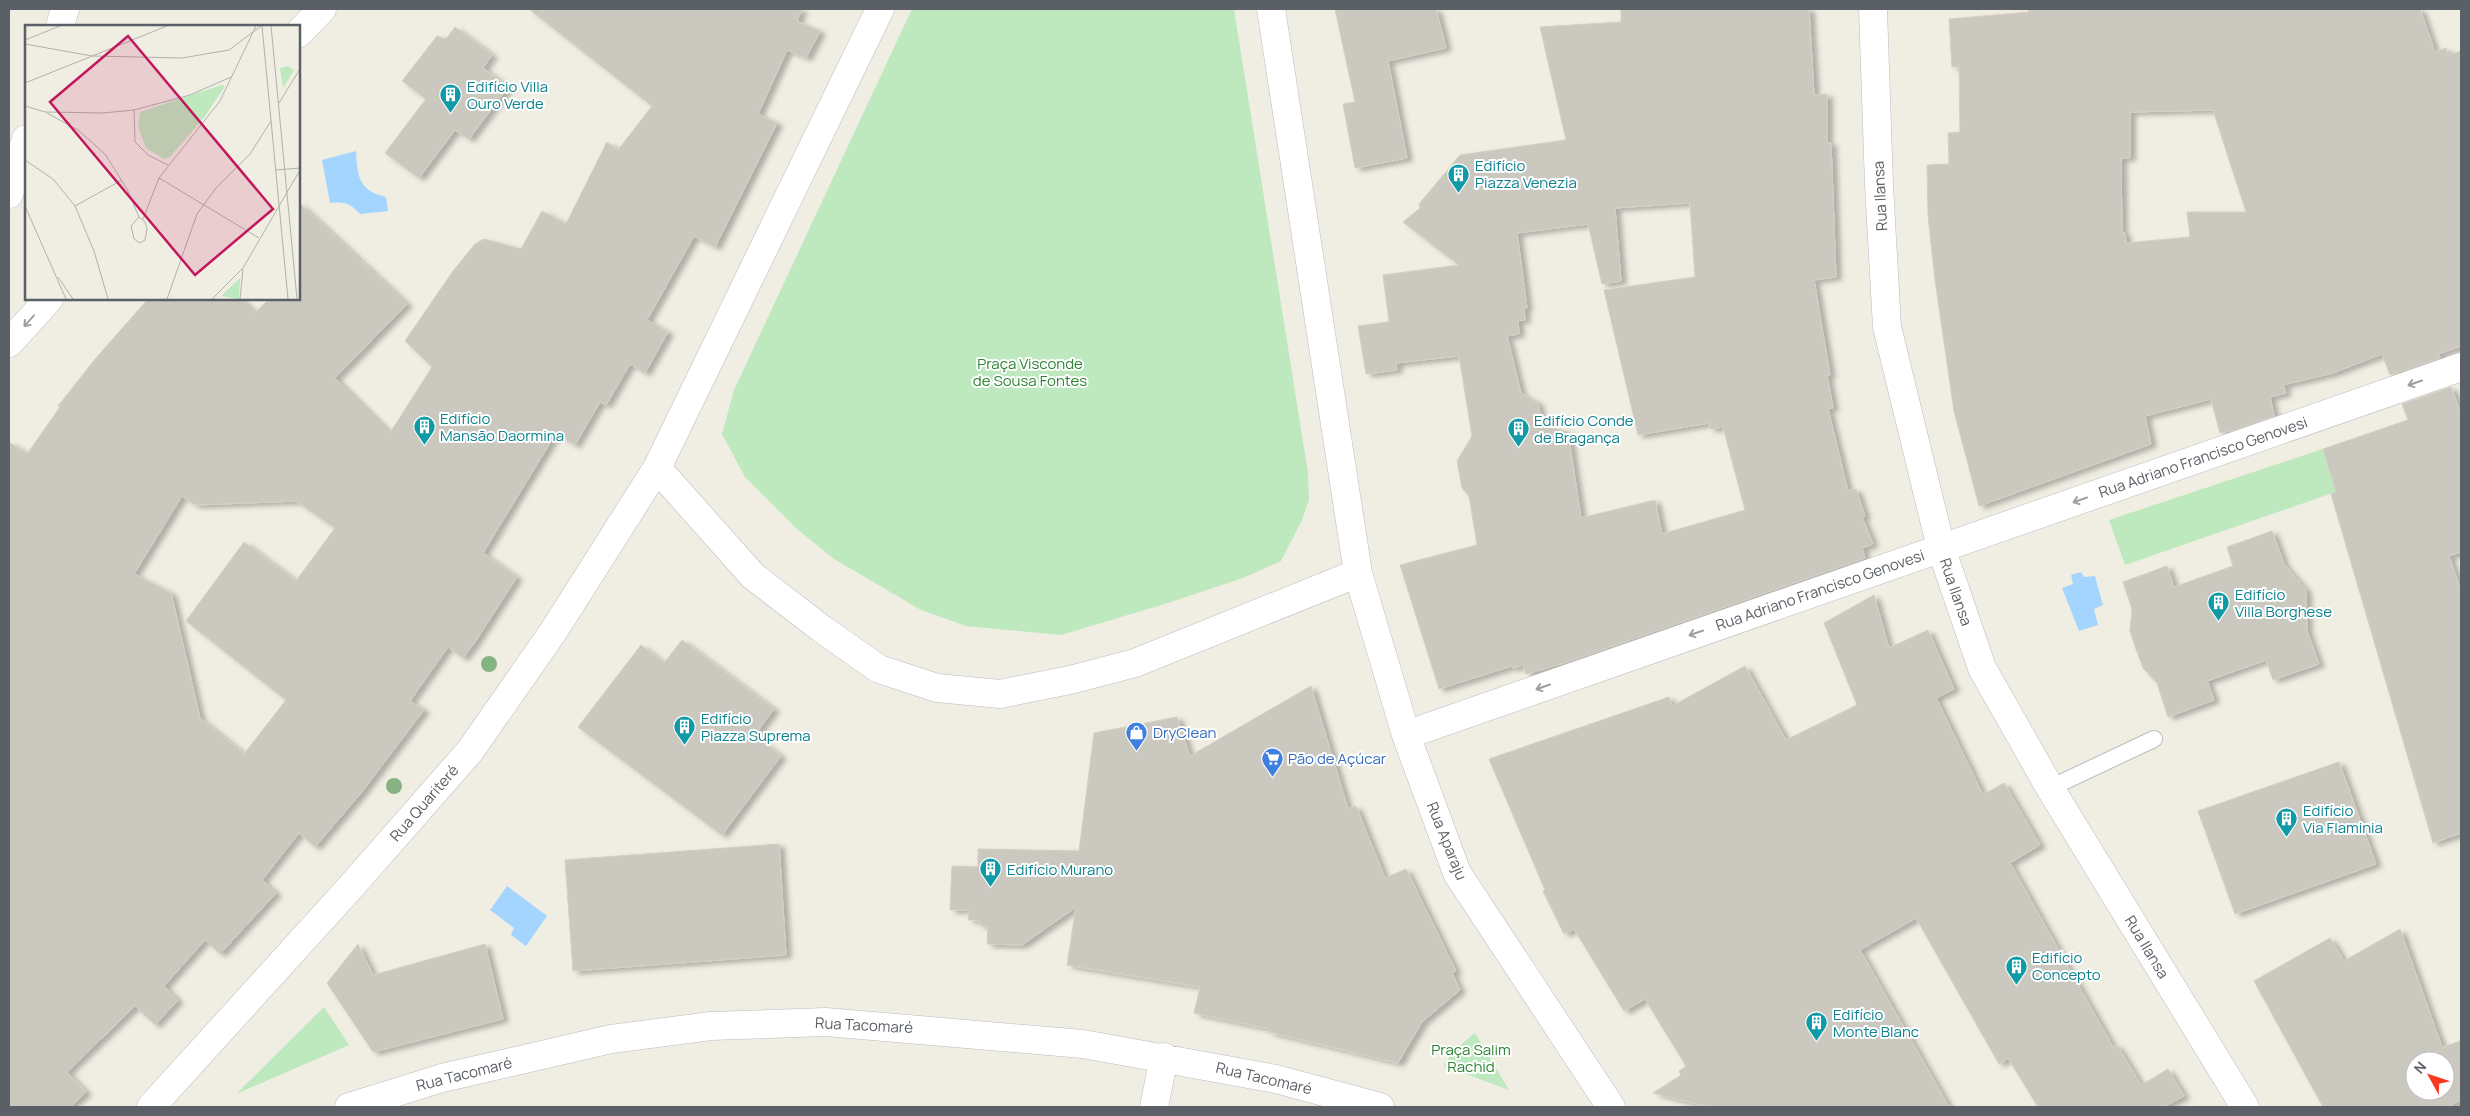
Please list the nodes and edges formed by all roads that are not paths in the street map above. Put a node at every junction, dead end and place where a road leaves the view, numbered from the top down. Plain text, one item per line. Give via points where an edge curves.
1 (65, 9) edge
2 (322, 9) edge
3 (880, 9) edge
4 (1271, 9) edge
5 (1873, 9) edge
6 (60, 25) edge
7 (300, 32) edge
8 (25, 141) edge
9 (9, 194) edge
10 (48, 300) edge
11 (9, 343) edge
12 (2461, 368) edge
13 (658, 468) junction
14 (1940, 548) junction
15 (1358, 573) junction
16 (1406, 735) junction
17 (2154, 739) dead end
18 (2050, 788) junction
19 (1164, 1057) junction
20 (150, 1107) edge
21 (349, 1107) edge
22 (1154, 1107) edge
23 (1380, 1107) edge
24 (1611, 1107) edge
25 (2245, 1107) edge

1 - 6 street
2 - 7 street
3 - 13 street
4 - 15 street
5 - 14 street, Rua Ilansa via 1887,327
8 - 9 street
10 -> 11 street
12 -> 14 street, Rua Adriano Francisco Genovesi
13 - 15 street via 753,576 879,669 937,688 1000,694 1135,663
13 - 20 street, Rua Quariteré via 553,632 470,751
14 -> 16 street, Rua Adriano Francisco Genovesi
14 - 18 street, Rua Ilansa via 1982,668
15 - 16 street, Rua Aparaju
16 - 24 street, Rua Aparaju via 1457,873
17 - 18 lane
18 - 25 street, Rua Ilansa
19 - 21 street, Rua Tacomaré via 1083,1044 835,1022 711,1026 611,1039 442,1078
19 - 22 street
19 - 23 street, Rua Tacomaré via 1276,1079

